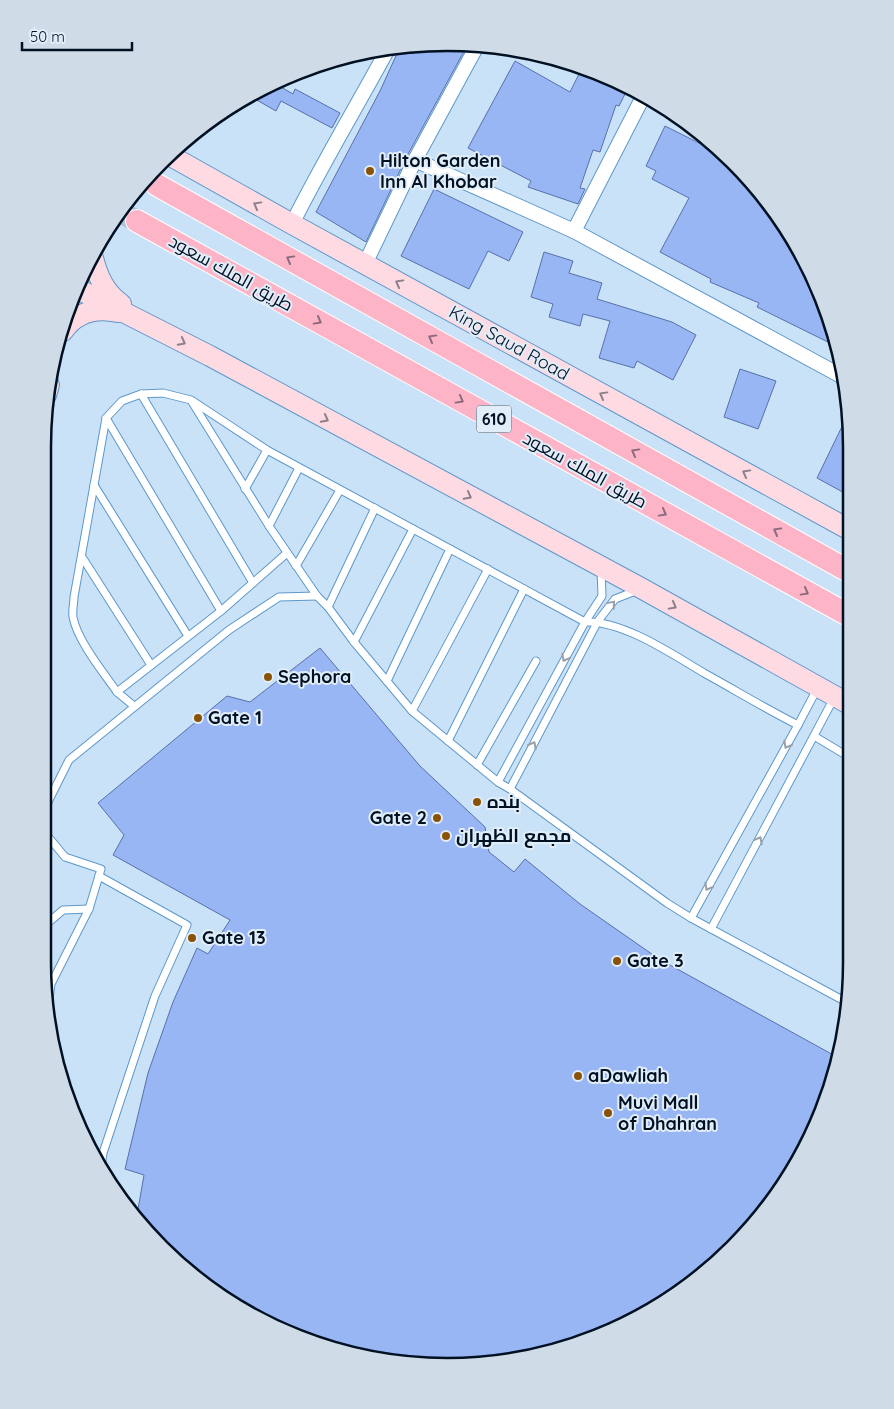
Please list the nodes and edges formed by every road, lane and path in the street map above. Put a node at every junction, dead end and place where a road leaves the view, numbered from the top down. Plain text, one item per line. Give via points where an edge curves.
1 (474, 52) edge
2 (384, 57) edge
3 (641, 102) edge
4 (181, 154) edge
5 (175, 159) edge
6 (415, 160) junction
7 (172, 162) edge
8 (187, 166) junction
9 (157, 185) dead end
10 (228, 188) junction
11 (137, 221) tunnel mouth
12 (292, 224) junction
13 (574, 231) junction
14 (364, 264) junction
15 (95, 267) edge
16 (83, 292) edge
17 (128, 314) junction
18 (72, 320) edge
19 (156, 328) junction
20 (835, 372) edge
21 (141, 394) junction
22 (191, 400) junction
23 (106, 418) junction
24 (267, 450) junction
25 (299, 468) junction
26 (94, 486) junction
27 (245, 489) junction
28 (340, 490) junction
29 (374, 508) junction
30 (269, 526) junction
31 (843, 526) edge
32 (412, 529) junction
33 (450, 549) junction
34 (287, 552) junction
35 (82, 557) junction
36 (296, 566) junction
37 (600, 568) junction
38 (843, 568) edge
39 (488, 569) junction
40 (253, 583) junction
41 (641, 588) junction
42 (524, 589) junction
43 (317, 596) junction
44 (328, 607) junction
45 (221, 611) junction
46 (843, 612) edge
47 (598, 621) junction
48 (585, 622) junction
49 (188, 636) junction
50 (354, 642) junction
51 (536, 661) dead end
52 (151, 665) junction
53 (387, 681) junction
54 (818, 686) junction
55 (117, 692) junction
56 (842, 701) edge
57 (134, 706) junction
58 (412, 711) junction
59 (798, 725) junction
60 (814, 736) junction
61 (448, 741) junction
62 (843, 753) edge
63 (477, 765) junction
64 (498, 782) junction
65 (510, 788) junction
66 (51, 796) edge
67 (51, 840) edge
68 (99, 876) junction
69 (88, 909) junction
70 (691, 918) junction
71 (51, 920) edge
72 (711, 929) junction
73 (52, 985) edge
74 (841, 999) edge
75 (102, 1157) edge

1 - 6 street
2 - 12 street
3 - 13 street
4 - 10 main road
5 - 8 main road, King Saud Road
6 - 13 street
6 - 14 street
7 - 8 main road
8 - 10 main road, King Saud Road
38 -> 9 main road, 610
12 -> 10 main road, King Saud Road
11 -> 46 main road, طريق الملك سعود / 610
12 - 14 main road, King Saud Road
13 - 20 street
31 -> 14 main road, King Saud Road
15 - 19 main road via 113,298
16 - 17 main road
17 - 18 main road via 110,310 88,311
17 - 19 main road
19 -> 37 main road
21 - 22 lane via 163,393
21 - 23 lane via 122,401
21 - 40 lane
22 - 24 lane
22 - 27 lane
23 - 26 lane
23 - 45 lane
24 - 25 lane
24 - 27 lane
25 - 28 lane
25 - 30 lane
26 - 35 lane
26 - 49 lane
27 - 30 lane
28 - 29 lane
28 - 36 lane
29 - 32 lane
29 - 44 lane
30 - 34 lane
32 - 33 lane
32 - 50 lane
33 - 39 lane
33 - 53 lane
34 - 36 lane
34 - 40 lane
35 - 52 lane
35 - 55 lane via 73,616 93,658
36 - 43 lane
37 - 41 main road
37 - 48 lane via 602,596
39 - 42 lane
39 - 58 lane
40 - 45 lane
47 -> 41 lane via 615,599
41 -> 54 main road
42 - 48 lane
42 - 61 lane
43 - 44 lane
43 - 57 lane via 279,597 229,630
44 - 50 lane
45 - 49 lane
47 - 48 lane
47 - 59 lane via 666,650
65 -> 47 lane
48 -> 64 lane
49 - 52 lane
50 - 53 lane
51 - 63 lane
52 - 55 lane
53 - 58 lane
54 - 56 main road
54 - 59 lane
55 - 57 lane
56 - 60 lane
57 - 66 lane via 69,760
58 - 61 lane
59 -> 70 lane
60 - 62 lane
72 -> 60 lane
61 - 63 lane
63 - 64 lane
64 - 65 lane
65 - 70 lane
67 - 68 lane via 65,858 101,869
68 - 69 lane
68 - 75 lane via 187,925 155,996
69 - 71 lane via 63,910
69 - 73 lane
70 - 72 lane
72 - 74 lane

